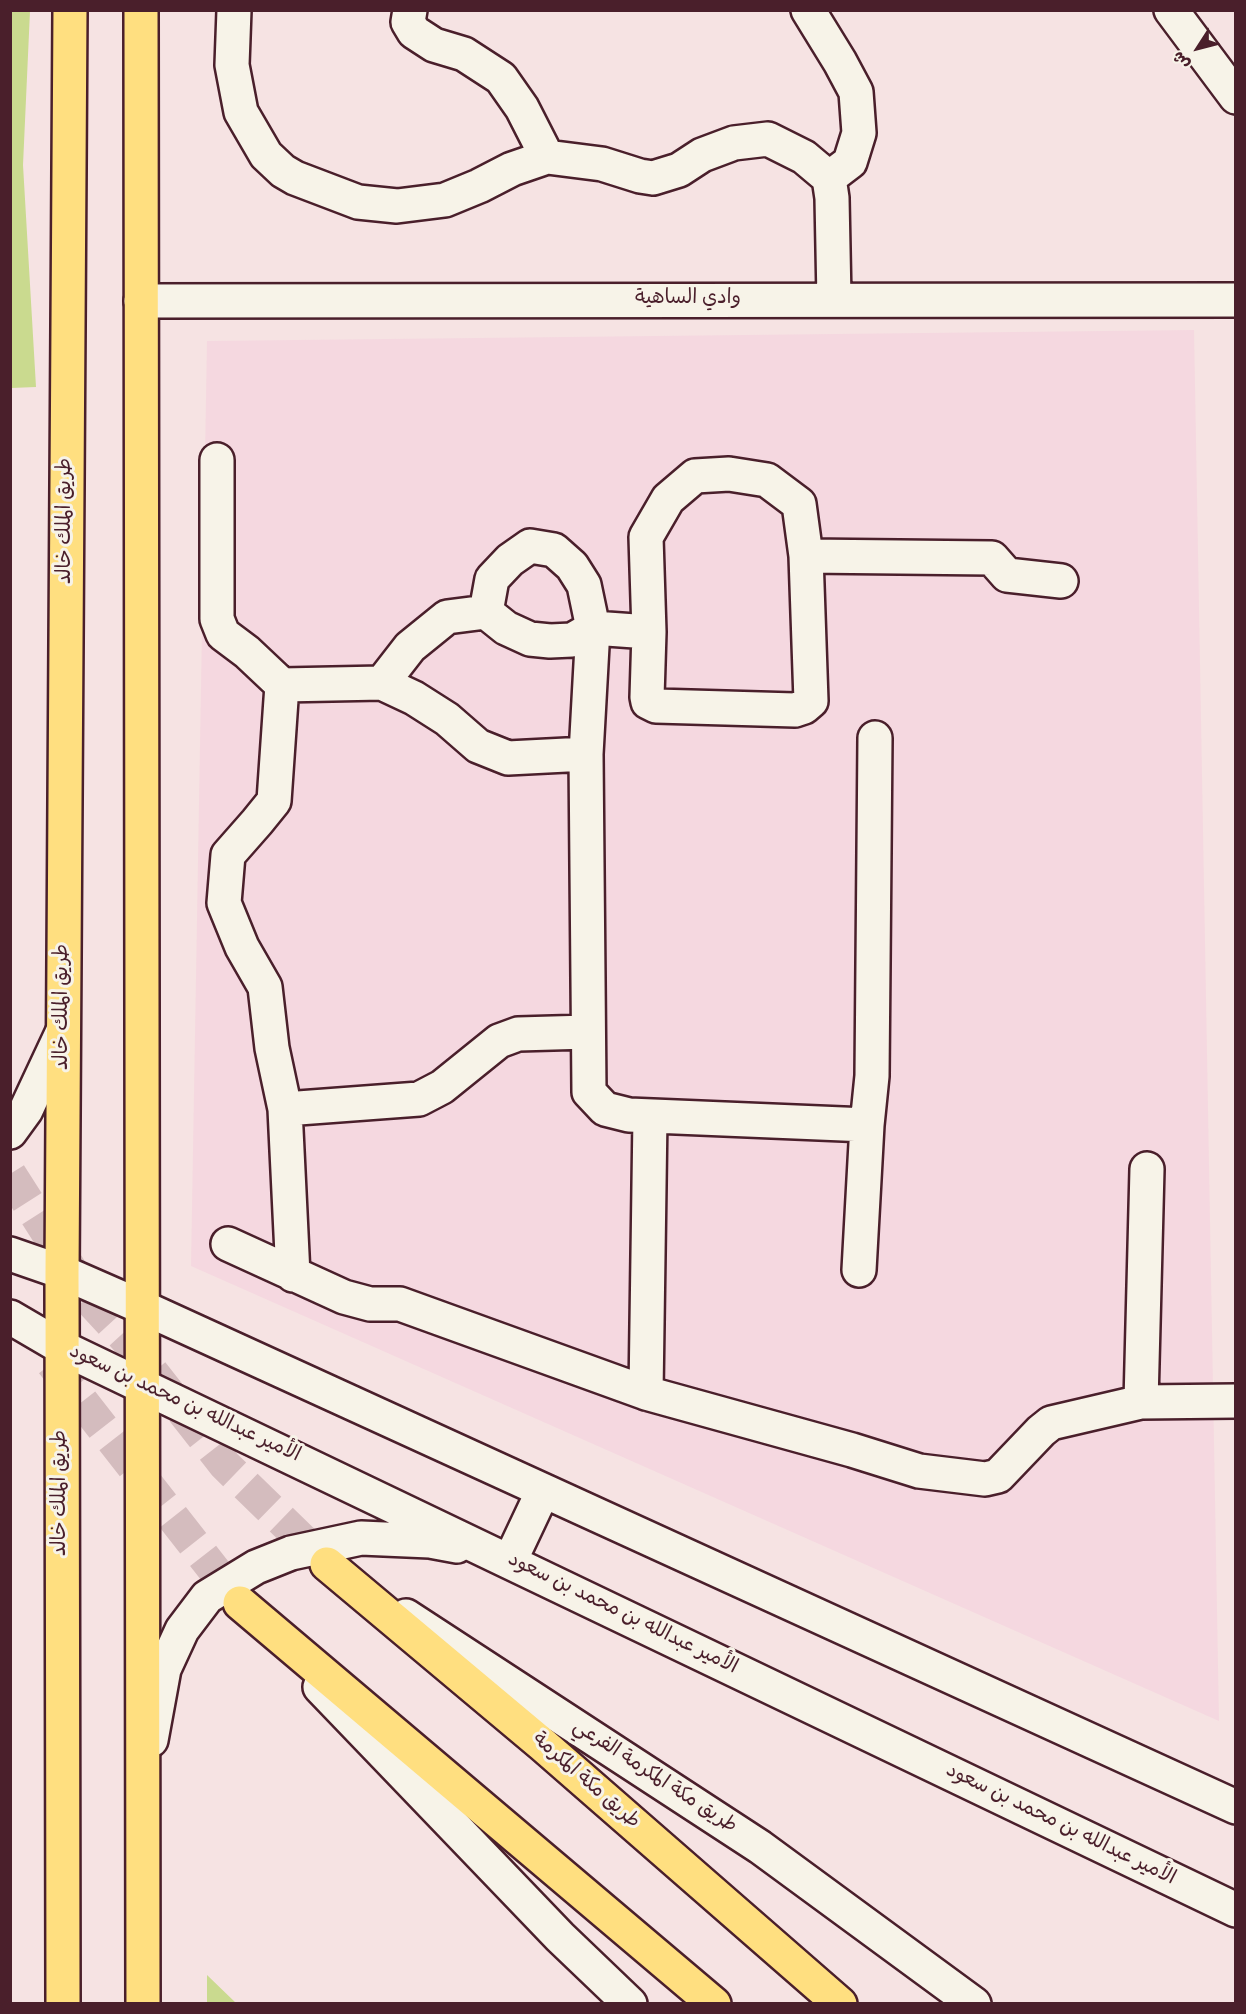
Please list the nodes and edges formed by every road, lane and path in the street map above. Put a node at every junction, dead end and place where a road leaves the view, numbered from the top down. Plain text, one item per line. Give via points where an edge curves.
1 (70, 10) edge
2 (141, 10) edge
3 (234, 10) edge
4 (410, 10) edge
5 (808, 10) edge
6 (1171, 10) edge
7 (1236, 97) edge
8 (547, 158) junction
9 (829, 178) junction
10 (834, 300) junction
11 (1236, 300) edge
12 (141, 301) junction
13 (217, 460) dead end
14 (806, 556) junction
15 (1061, 581) dead end
16 (486, 612) junction
17 (593, 628) junction
18 (649, 632) junction
19 (382, 683) junction
20 (282, 685) junction
21 (875, 738) dead end
22 (586, 754) junction
23 (63, 1031) junction
24 (588, 1032) junction
25 (285, 1108) junction
26 (650, 1116) junction
27 (867, 1125) junction
28 (10, 1132) edge
29 (1147, 1168) dead end
30 (228, 1244) dead end
31 (10, 1254) edge
32 (859, 1270) dead end
33 (62, 1272) junction
34 (293, 1275) junction
35 (142, 1307) junction
36 (10, 1317) edge
37 (63, 1348) junction
38 (143, 1385) junction
39 (646, 1393) junction
40 (1236, 1401) edge
41 (1141, 1402) junction
42 (543, 1491) junction
43 (500, 1556) junction
44 (327, 1564) joint
45 (240, 1603) joint
46 (142, 1792) junction
47 (1236, 1807) edge
48 (1236, 1910) edge
49 (63, 2004) edge
50 (142, 2004) edge
51 (630, 2004) edge
52 (714, 2004) edge
53 (840, 2004) edge
54 (974, 2004) edge

1 - 23 main road, طريق الملك خالد
2 - 12 main road
3 - 8 street via 232,65 241,112 266,155 295,178 358,202 397,206 445,200 512,169
4 - 8 street via 408,22 414,32 434,45 465,54 501,78 522,108
5 - 9 street via 856,92 859,134 849,162
6 - 7 street
8 - 9 street via 602,164 653,178 679,170 734,142 768,139 804,157
9 - 10 street
10 - 11 street, وادي الساهية
10 - 12 street, وادي الساهية
12 - 35 main road
13 - 20 street via 217,619 223,634
14 - 15 street via 992,558 1007,575
14 - 18 street via 799,504 767,480 729,474 696,476 668,499 646,537
14 - 18 street via 810,701 804,707 795,710 652,705 647,697
16 - 17 street via 506,628 530,639 572,640
16 - 17 street via 492,579 530,546 554,550 572,566 584,585
16 - 19 street via 447,617 410,646
17 - 18 street
17 - 22 street
19 - 20 street
19 - 22 street via 447,719 478,746 508,758
20 - 25 street via 274,801 228,855 224,903 242,947 265,987 272,1048
21 - 27 street via 872,1076
22 - 24 street
23 - 28 street via 26,1110
23 - 33 main road, طريق الملك خالد
24 - 25 street via 518,1034 500,1041 442,1087 419,1099
24 - 26 street via 589,1092 605,1109
25 - 34 street
26 - 27 street
26 - 39 street
27 - 32 street
29 - 41 street
30 - 34 street
31 - 33 street
33 - 35 street
33 - 37 main road, طريق الملك خالد
34 - 39 street via 344,1297 370,1304 400,1304
35 - 38 main road
35 - 42 street
36 - 37 street, الأمير عبدالله بن محمد بن سعود
37 - 38 street, الأمير عبدالله بن محمد بن سعود
37 - 49 main road, طريق الملك خالد
38 - 43 street, الأمير عبدالله بن محمد بن سعود
38 - 46 main road
39 - 41 street via 919,1471 985,1479 998,1476 1051,1423
40 - 41 street
42 - 43 street
42 - 47 street
43 - 46 street via 430,1541 361,1538 291,1553 256,1567 207,1597 182,1630 164,1669
43 - 48 street, الأمير عبدالله بن محمد بن سعود
44 - 53 main road, طريق مكة المكرمة via 543,1745
44 - 54 street, طريق مكة المكرمة الفرعي via 760,1847
45 - 51 street via 560,1937
45 - 52 main road
46 - 50 main road

